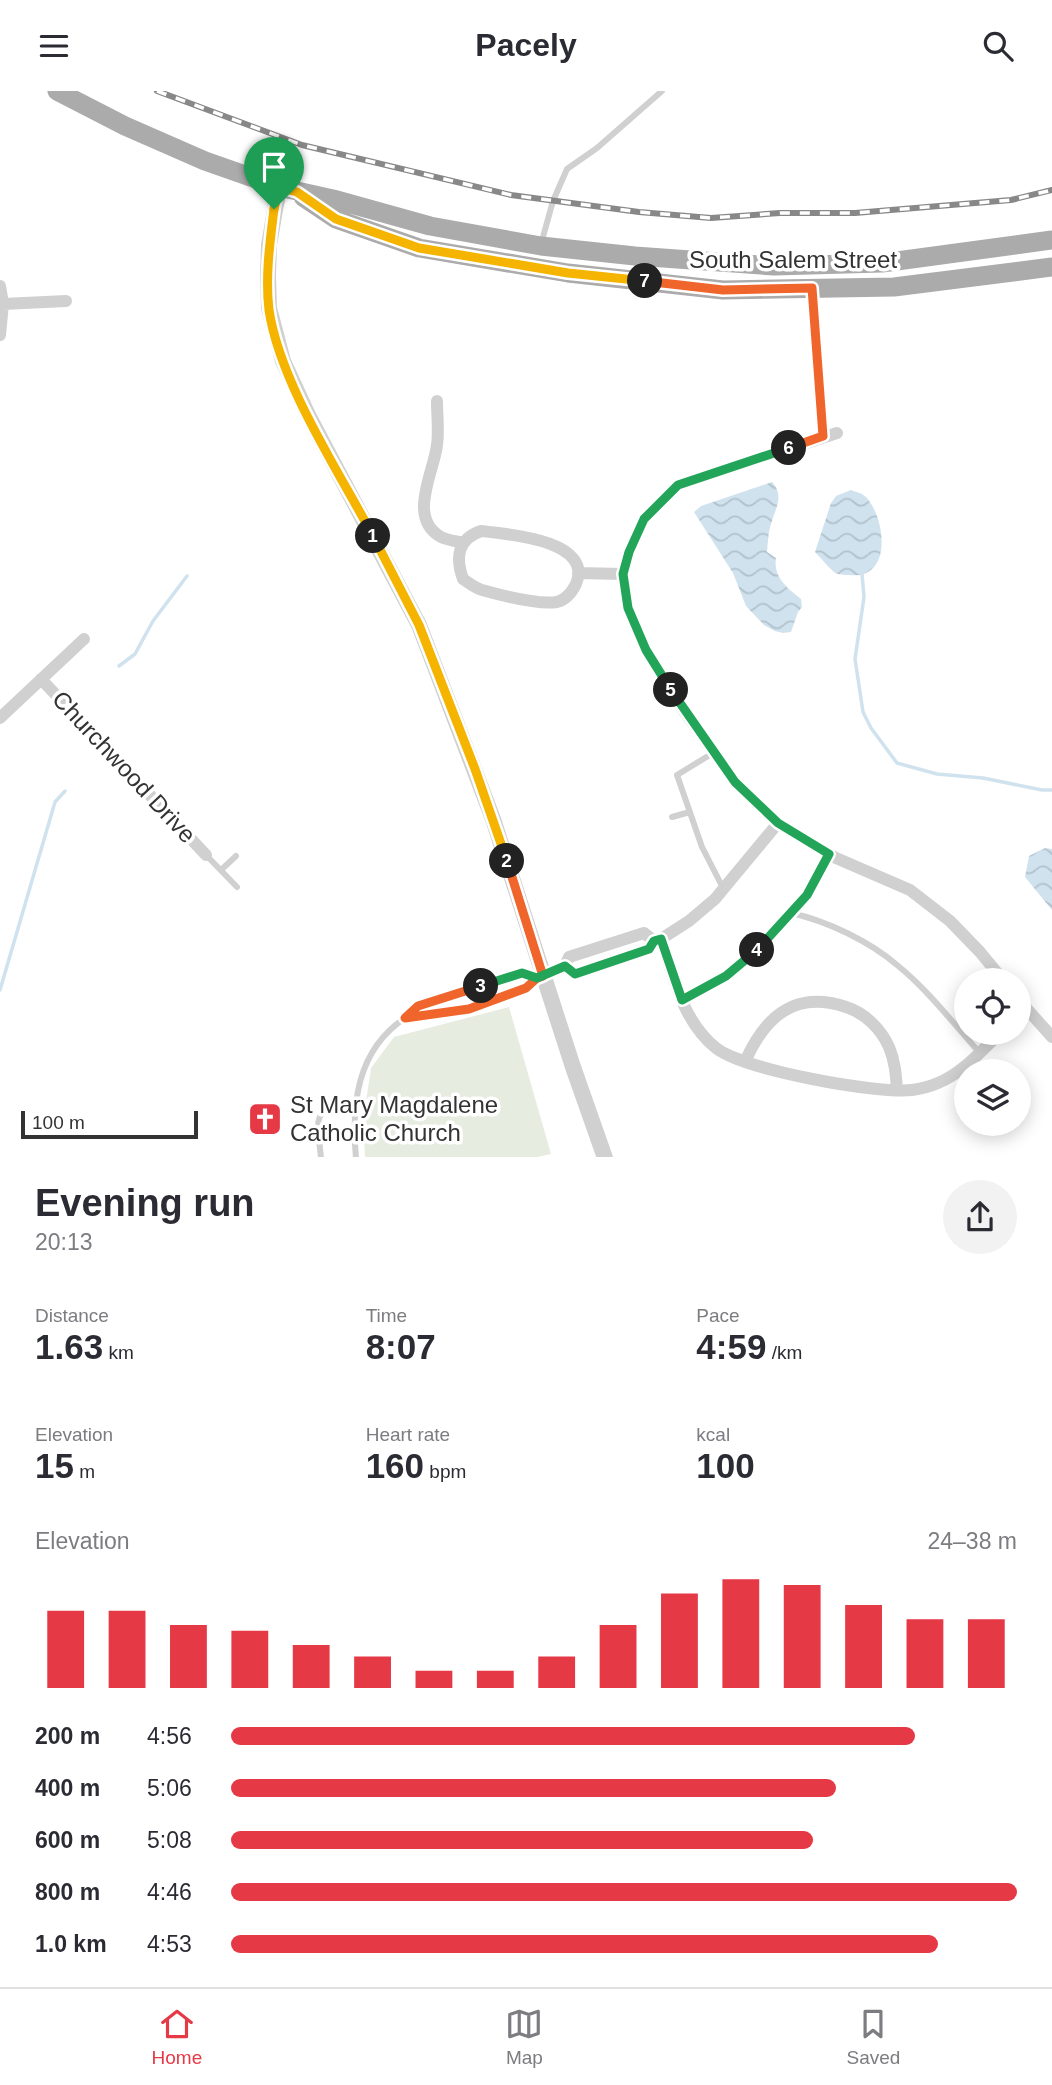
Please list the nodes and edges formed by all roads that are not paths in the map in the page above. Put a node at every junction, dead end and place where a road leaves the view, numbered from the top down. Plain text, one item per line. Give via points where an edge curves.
1 (57, 91) edge
2 (662, 91) edge
3 (288, 190) junction
4 (1052, 240) edge
5 (541, 246) junction
6 (1052, 267) edge
7 (0, 286) edge
8 (812, 288) junction
9 (66, 301) dead end
10 (3, 305) junction
11 (0, 335) edge
12 (437, 401) dead end
13 (837, 433) dead end
14 (823, 436) junction
15 (463, 543) junction
16 (578, 573) junction
17 (623, 574) junction
18 (84, 639) dead end
19 (41, 679) junction
20 (0, 718) edge
21 (713, 753) junction
22 (690, 811) junction
23 (672, 817) dead end
24 (778, 823) junction
25 (829, 854) junction
26 (206, 855) joint
27 (236, 856) dead end
28 (221, 870) junction
29 (237, 887) dead end
30 (723, 888) junction
31 (791, 913) junction
32 (658, 940) junction
33 (994, 968) edge
34 (540, 977) junction
35 (682, 1000) junction
36 (1031, 1017) edge
37 (405, 1018) junction
38 (1052, 1037) edge
39 (987, 1045) edge
40 (979, 1052) junction
41 (744, 1062) junction
42 (897, 1090) junction
43 (356, 1104) junction
44 (321, 1157) edge
45 (356, 1157) edge
46 (605, 1157) edge

1 - 3 main road, South Salem Street via 205,161
2 - 5 lane via 567,170
3 - 5 main road, South Salem Street via 430,226
3 - 8 main road, South Salem Street via 336,219 419,248 568,273 723,290
3 - 34 street via 269,244 268,276 269,308 283,361 419,625 493,819
4 - 5 main road, South Salem Street via 882,263 774,266
6 - 8 main road, South Salem Street via 894,287
7 - 10 street
8 - 14 street
9 - 10 street
10 - 11 street
12 - 15 street via 437,445 423,503 425,514 440,536
13 - 14 street
14 - 17 street via 678,485 644,519
15 - 16 street via 481,531 533,539 566,551 575,560
15 - 16 street via 460,571 463,579 479,589 544,603 559,601 569,594
16 - 17 street
17 - 21 street via 628,608 646,650
18 - 19 street
19 - 20 street
19 - 26 street, Churchwood Drive
21 - 22 lane via 677,775
21 - 24 street via 735,782
22 - 23 lane
22 - 30 lane
24 - 25 street
24 - 30 street
25 - 31 lane via 807,895
25 - 33 street via 910,891 950,921
26 - 28 lane
27 - 28 lane
28 - 29 lane
30 - 32 street via 689,921
31 - 35 lane via 726,976
31 - 40 lane via 811,917 861,941 897,965
32 - 34 street via 644,933 569,957 565,966
32 - 35 street
34 - 37 lane via 526,988 469,1009
34 - 37 lane via 522,973 418,1006
34 - 46 street
35 - 41 street via 715,1047
36 - 38 street
37 - 43 lane via 390,1028 364,1064
39 - 40 street
40 - 42 street via 939,1083
41 - 42 street via 775,1072
41 - 42 street via 754,1041 781,1013 804,1001 827,1001 854,1010 873,1023 888,1044
43 - 44 lane via 333,1106 319,1116
43 - 45 lane

